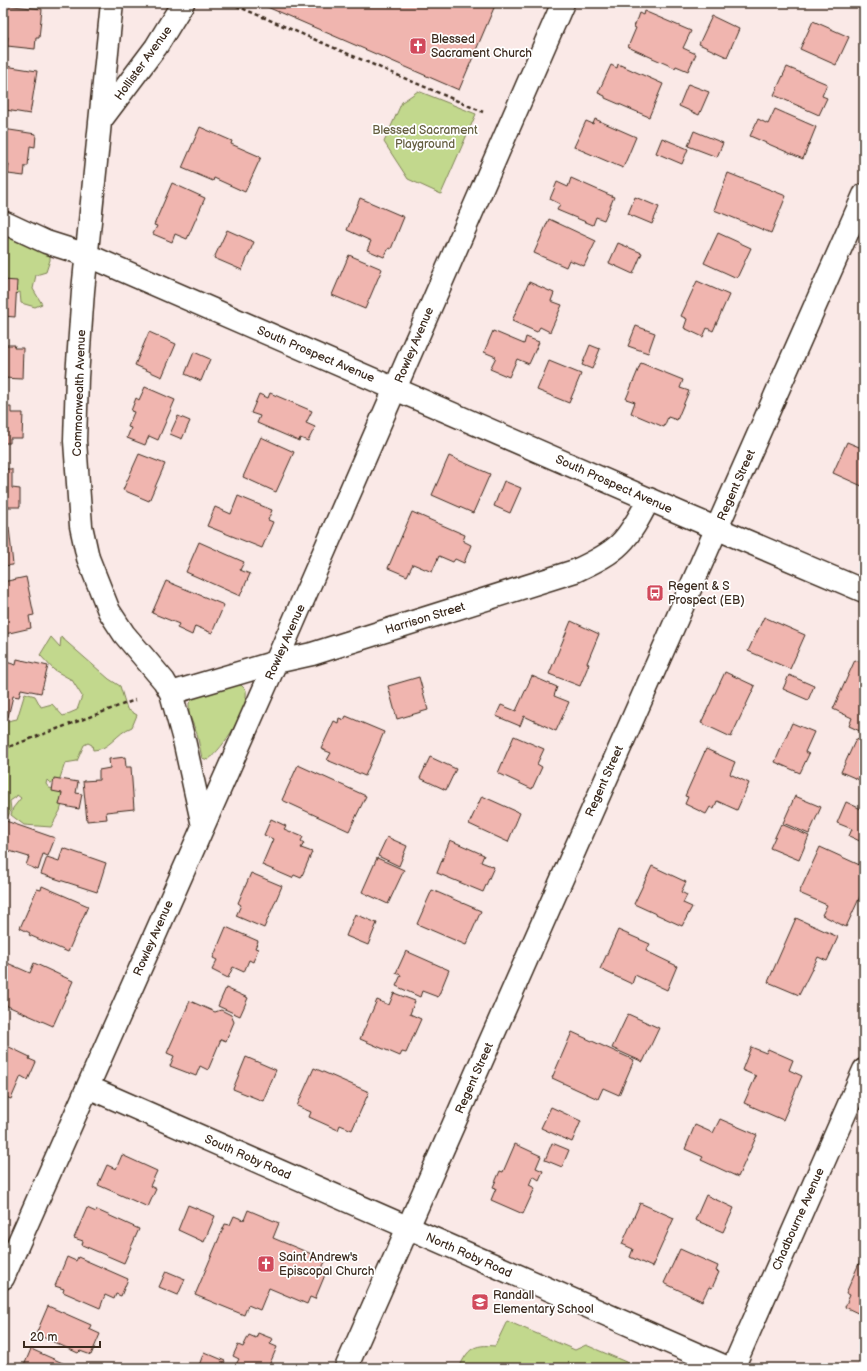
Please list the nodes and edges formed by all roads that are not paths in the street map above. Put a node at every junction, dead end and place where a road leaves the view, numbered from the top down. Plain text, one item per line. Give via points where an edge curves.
1 (112, 3) edge
2 (183, 3) edge
3 (563, 3) edge
4 (100, 121) junction
5 (864, 195) edge
6 (3, 222) edge
7 (87, 255) junction
8 (396, 388) junction
9 (649, 499) junction
10 (717, 528) junction
11 (864, 590) edge
12 (276, 662) junction
13 (171, 693) junction
14 (203, 826) junction
15 (864, 1070) edge
16 (88, 1087) junction
17 (408, 1228) junction
18 (3, 1278) edge
19 (346, 1368) edge
20 (728, 1368) edge
21 (733, 1368) edge

1 - 4 street, Commonwealth Avenue
2 - 4 street, Hollister Avenue via 156,48
3 - 8 street, Rowley Avenue
4 - 7 street, Commonwealth Avenue
5 - 10 street, Regent Street
6 - 7 street, South Prospect Avenue via 46,242
7 - 8 street, South Prospect Avenue
7 - 13 street, Commonwealth Avenue via 77,377 75,441 81,526 88,558 109,611
8 - 9 street, South Prospect Avenue
8 - 12 street, Rowley Avenue
9 - 10 street, South Prospect Avenue
9 - 12 street, Harrison Street via 635,527 621,545 575,572 312,654
10 - 11 street, South Prospect Avenue
10 - 17 street, Regent Street
12 - 13 street, Harrison Street
12 - 14 street, Rowley Avenue
13 - 14 street, Commonwealth Avenue
14 - 16 street, Rowley Avenue
15 - 21 street, Chadbourne Avenue
16 - 17 street, South Roby Road
16 - 18 street, Rowley Avenue
17 - 19 street, Regent Street
17 - 20 street, North Roby Road

